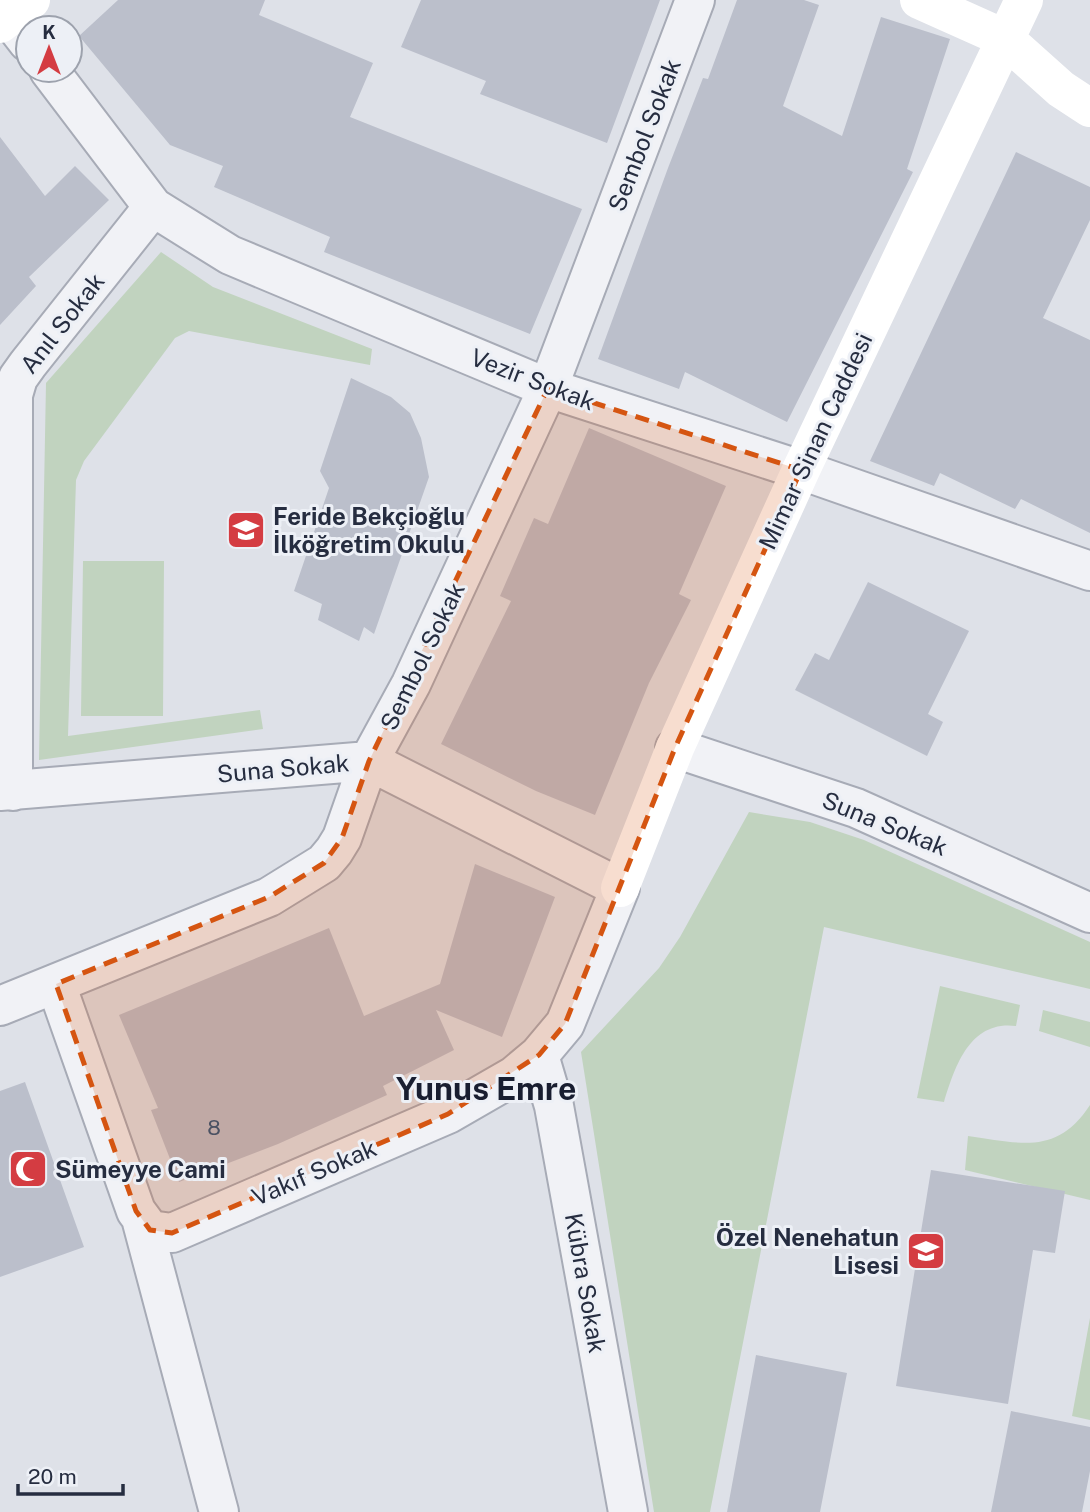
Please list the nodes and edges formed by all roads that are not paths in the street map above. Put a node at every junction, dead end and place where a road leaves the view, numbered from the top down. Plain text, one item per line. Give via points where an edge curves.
1 (695, 0) edge
2 (919, 0) edge
3 (1024, 0) edge
4 (1004, 38) junction
5 (60, 84) edge
6 (1090, 108) edge
7 (153, 207) junction
8 (548, 388) junction
9 (801, 470) junction
10 (1090, 571) edge
11 (675, 748) junction
12 (369, 761) junction
13 (7, 791) edge
14 (620, 888) junction
15 (1090, 913) edge
16 (56, 984) junction
17 (0, 1006) edge
18 (539, 1055) junction
19 (142, 1222) junction
20 (219, 1512) edge
21 (628, 1512) edge

1 - 8 street, Sembol Sokak
2 - 4 street
3 - 4 street, Mimar Sinan Caddesi
4 - 6 street via 1061,89
4 - 9 street, Mimar Sinan Caddesi
5 - 7 street, Vezir Sokak
7 - 8 street, Vezir Sokak via 230,254
7 - 13 street, Anıl Sokak via 28,364 13,395
8 - 9 street, Vezir Sokak
8 - 12 street, Sembol Sokak via 411,684
9 - 10 street, Vezir Sokak
9 - 11 street, Mimar Sinan Caddesi
11 - 14 street, Mimar Sinan Caddesi
11 - 15 street, Suna Sokak via 856,808
12 - 13 street, Suna Sokak
12 - 14 street, Suna Sokak
12 - 16 street, Sembol Sokak via 342,838 324,863 269,897
14 - 18 street, Vakıf Sokak via 565,1024
16 - 17 street, Sembol Sokak
16 - 19 street
18 - 19 street, Vakıf Sokak via 494,1089 448,1114 172,1233 150,1230
18 - 21 street, Kübra Sokak via 554,1106
19 - 20 street

